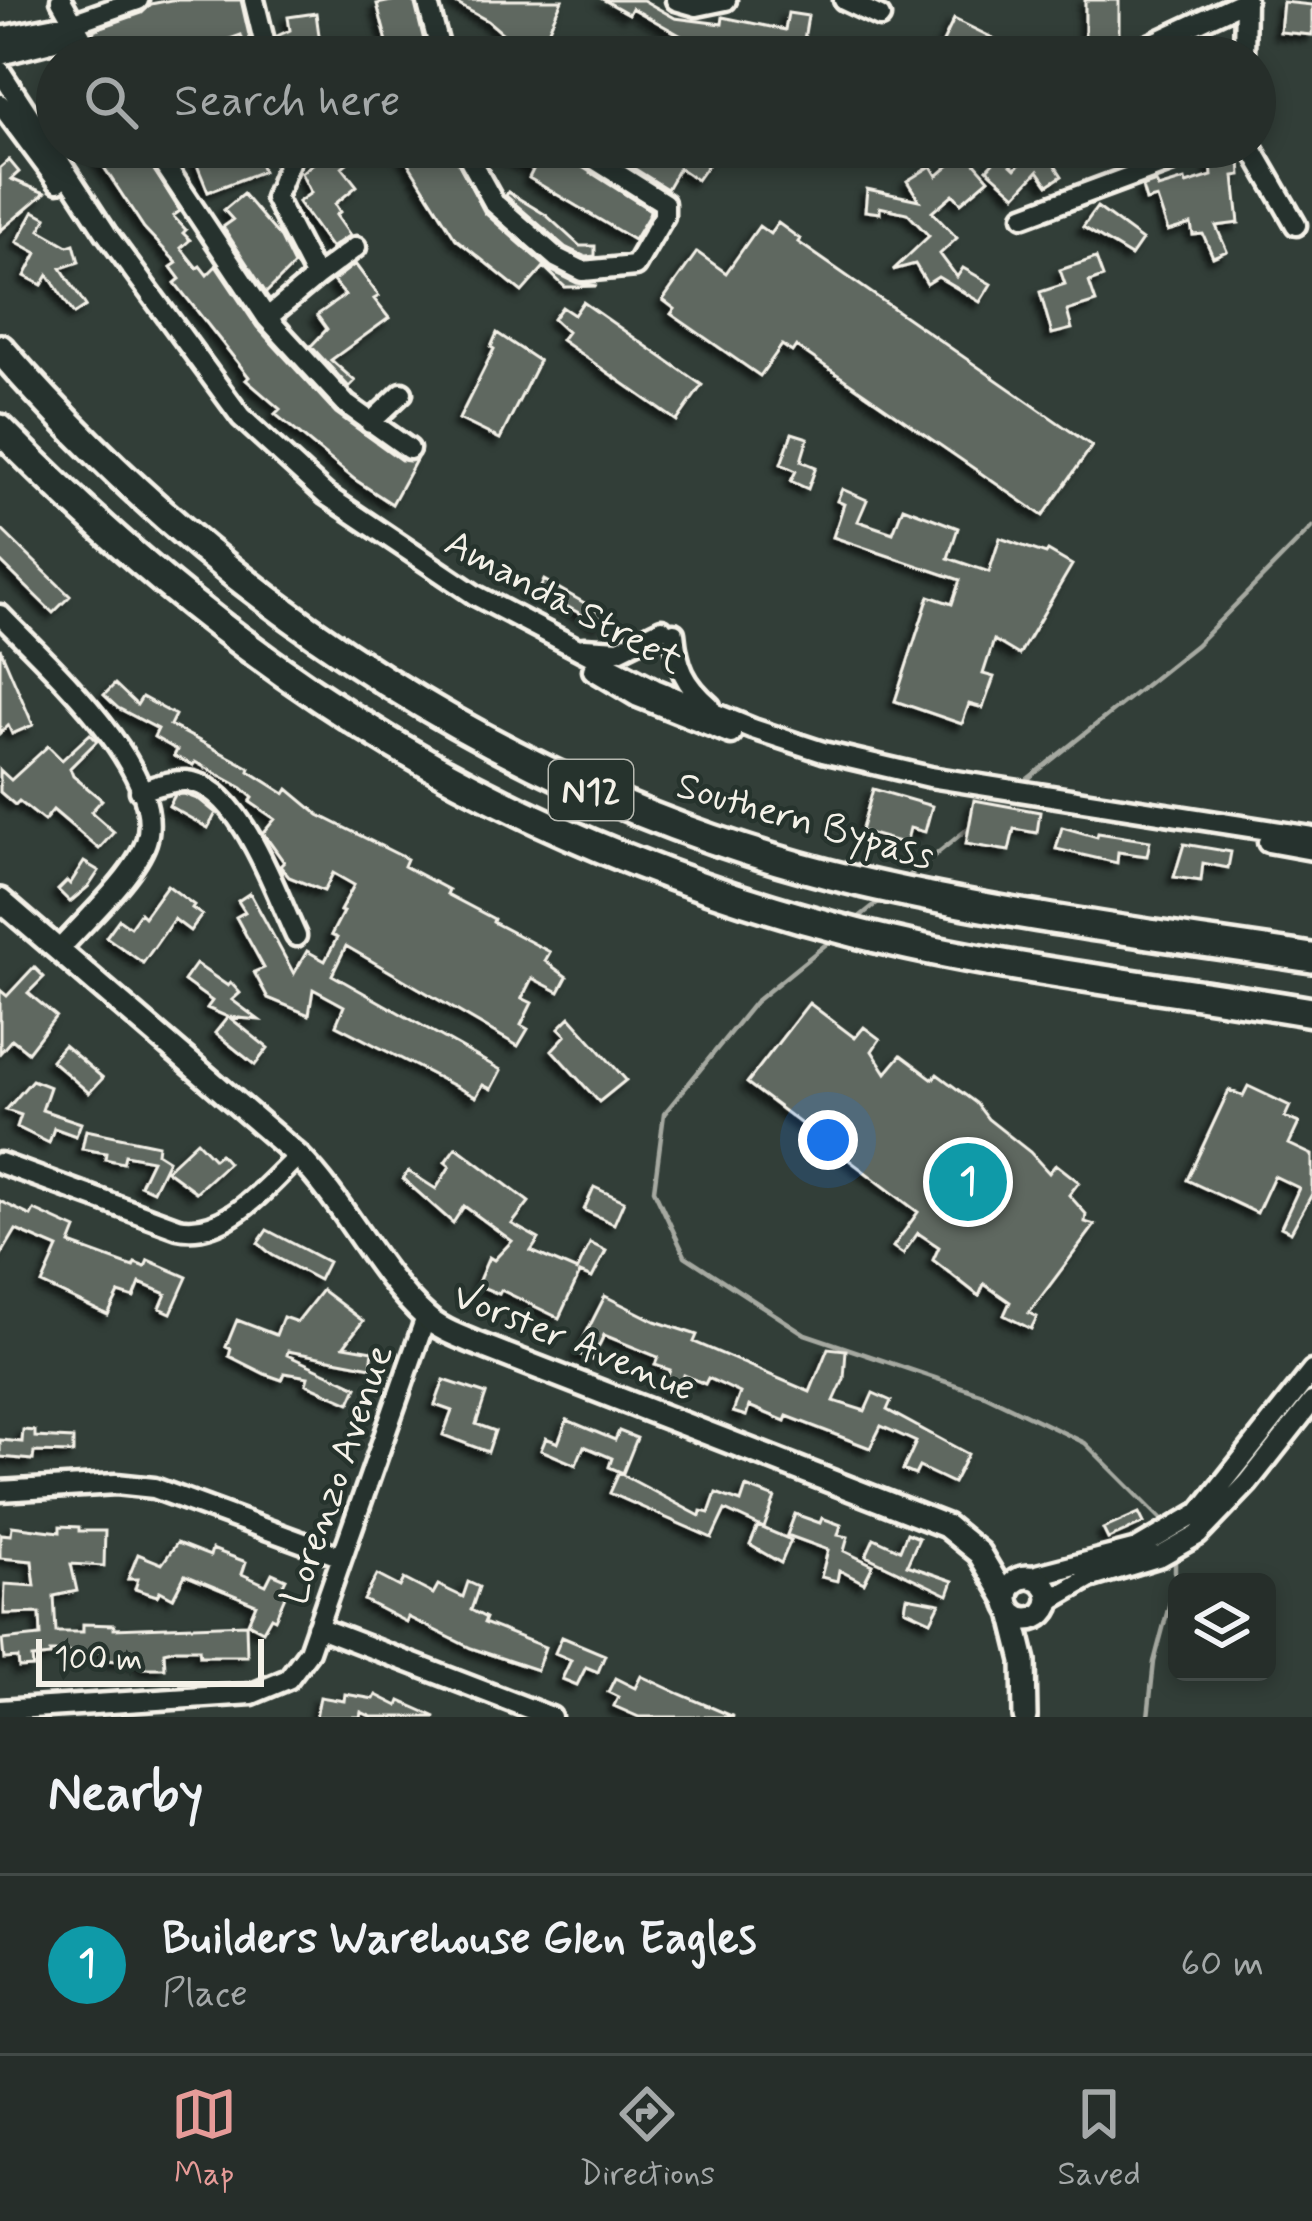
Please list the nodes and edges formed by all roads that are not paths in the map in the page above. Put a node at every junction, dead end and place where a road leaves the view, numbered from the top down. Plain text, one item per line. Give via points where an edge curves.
1 (61, 0) edge
2 (138, 0) edge
3 (254, 0) edge
4 (427, 0) edge
5 (676, 0) edge
6 (726, 0) edge
7 (844, 0) edge
8 (1245, 0) edge
9 (880, 17) dead end
10 (75, 29) junction
11 (55, 36) edge
12 (80, 36) edge
13 (263, 36) edge
14 (436, 36) edge
15 (1169, 36) edge
16 (1244, 36) edge
17 (0, 37) edge
18 (36, 43) edge
19 (0, 55) edge
20 (0, 71) edge
21 (0, 104) edge
22 (32, 137) junction
23 (36, 143) edge
24 (54, 168) edge
25 (167, 168) edge
26 (287, 168) edge
27 (475, 168) edge
28 (608, 168) edge
29 (1153, 168) edge
30 (1263, 168) edge
31 (1024, 216) dead end
32 (1296, 225) dead end
33 (356, 247) dead end
34 (122, 263) junction
35 (316, 277) junction
36 (267, 318) junction
37 (0, 349) edge
38 (402, 393) dead end
39 (370, 423) junction
40 (0, 429) edge
41 (409, 449) dead end
42 (0, 615) edge
43 (568, 644) junction
44 (723, 718) junction
45 (140, 791) junction
46 (1312, 837) edge
47 (1312, 850) edge
48 (0, 900) edge
49 (296, 936) dead end
50 (59, 950) junction
51 (1312, 958) edge
52 (1312, 1012) edge
53 (298, 1156) junction
54 (0, 1163) edge
55 (426, 1317) junction
56 (1312, 1371) edge
57 (1312, 1402) edge
58 (0, 1491) edge
59 (1205, 1518) junction
60 (1157, 1548) junction
61 (979, 1553) junction
62 (339, 1556) junction
63 (1025, 1578) junction
64 (1010, 1606) junction
65 (1046, 1607) junction
66 (317, 1627) junction
67 (1024, 1661) junction
68 (0, 1710) edge
69 (551, 1717) edge
70 (1025, 1717) edge

1 - 10 street
2 - 10 street
3 - 13 street
4 - 14 street
5 - 6 street
7 - 9 street
8 - 15 street
8 - 16 street
10 - 11 street
10 - 12 street
10 - 17 street
18 - 19 street
20 - 22 street, Amanda Street
21 - 22 street, Amanda Street
22 - 23 street, Amanda Street
24 - 34 street, Amanda Street
25 - 36 street
26 - 35 street via 275,197
27 - 28 street via 494,203 583,271 635,266 664,216 664,203
29 - 31 street
30 - 32 street
33 - 35 street
34 - 43 street, Amanda Street via 226,400 292,468 451,580
34 - 47 street, Amanda Street via 207,390 290,476 458,593 638,698 884,780
35 - 36 street
36 - 39 street
37 - 51 highway, Southern Bypass / N12 via 131,485 286,615 425,706 547,770 663,820 853,880
38 - 39 street
39 - 41 street
40 - 52 highway, N12 via 130,555 266,663 406,754 578,840 859,934
42 - 45 street via 112,734
43 - 44 street, Amanda Street
43 - 44 street via 620,650 668,631 686,683
44 - 46 street, Amanda Street via 890,770
45 - 49 street via 182,780 223,800
45 - 50 street via 149,819 144,848
48 - 50 main road, Vorster Avenue
50 - 53 main road, Vorster Avenue
53 - 54 street via 230,1216 190,1231
53 - 55 main road, Vorster Avenue
55 - 61 main road, Vorster Avenue via 937,1522
55 - 62 street, Lorenzo Avenue
56 - 59 street
57 - 59 street
58 - 62 street via 154,1488
59 - 60 street
60 - 63 street
60 - 65 street
61 - 63 main road, Vorster Avenue
61 - 64 main road, Vorster Avenue
62 - 66 street, Lorenzo Avenue
63 - 64 main road via 1012,1585
63 - 65 main road, Vorster Avenue via 1044,1585
64 - 65 main road via 1027,1619
64 - 67 main road, Vorster Avenue
65 - 67 main road, Vorster Avenue
66 - 68 street, Lorenzo Avenue via 295,1672 252,1694
66 - 69 street
67 - 70 main road, Vorster Avenue

